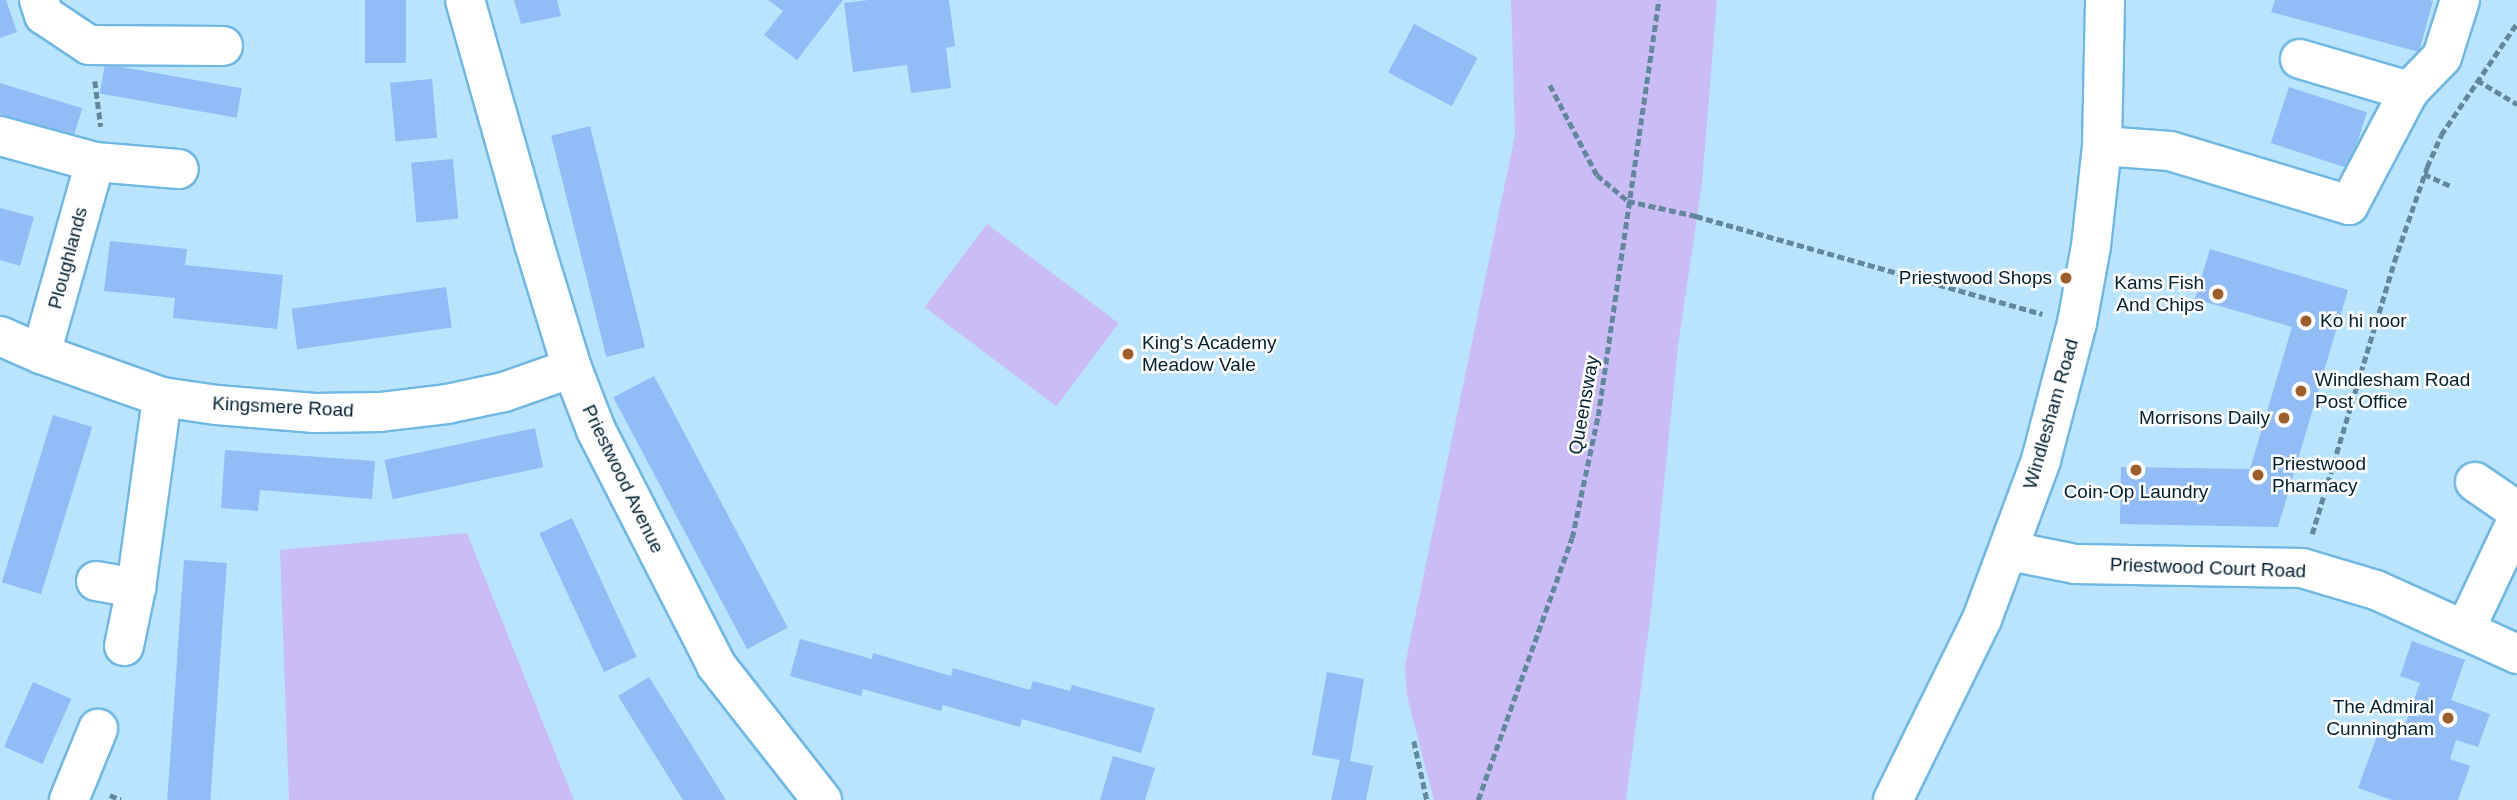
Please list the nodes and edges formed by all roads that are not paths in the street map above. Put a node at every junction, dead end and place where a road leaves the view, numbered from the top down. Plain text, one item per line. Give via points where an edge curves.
1 (39, 0) edge
2 (465, 0) edge
3 (2105, 0) edge
4 (2460, 0) edge
5 (223, 46) dead end
6 (2300, 59) dead end
7 (2409, 91) junction
8 (0, 136) edge
9 (2102, 146) junction
10 (95, 162) junction
11 (179, 169) dead end
12 (0, 336) edge
13 (41, 354) junction
14 (572, 369) junction
15 (162, 397) junction
16 (2475, 482) dead end
17 (2517, 511) edge
18 (2517, 520) edge
19 (2010, 551) junction
20 (96, 581) dead end
21 (136, 588) junction
22 (2466, 628) junction
23 (124, 646) dead end
24 (2517, 654) edge
25 (98, 729) dead end
26 (69, 800) edge
27 (822, 800) edge
28 (1893, 800) edge

1 - 5 street via 44,15 89,45
2 - 14 street, Priestwood Avenue
3 - 9 street, Windlesham Road
4 - 7 street via 2442,57
6 - 7 street
7 - 9 street via 2349,205 2169,151
8 - 10 street
9 - 19 street, Windlesham Road via 2077,323
10 - 11 street
10 - 13 street, Ploughlands
12 - 13 street, Kingsmere Road
13 - 15 street, Kingsmere Road
14 - 15 street, Kingsmere Road via 504,392 380,412 315,413
14 - 27 street, Priestwood Avenue via 596,430 716,665
15 - 21 street
16 - 17 street
18 - 22 street
19 - 22 street, Priestwood Court Road via 2075,564 2302,568 2376,590
19 - 28 street, Windlesham Road via 1982,619
20 - 21 street
21 - 23 street
22 - 24 street, Priestwood Court Road
25 - 26 street

